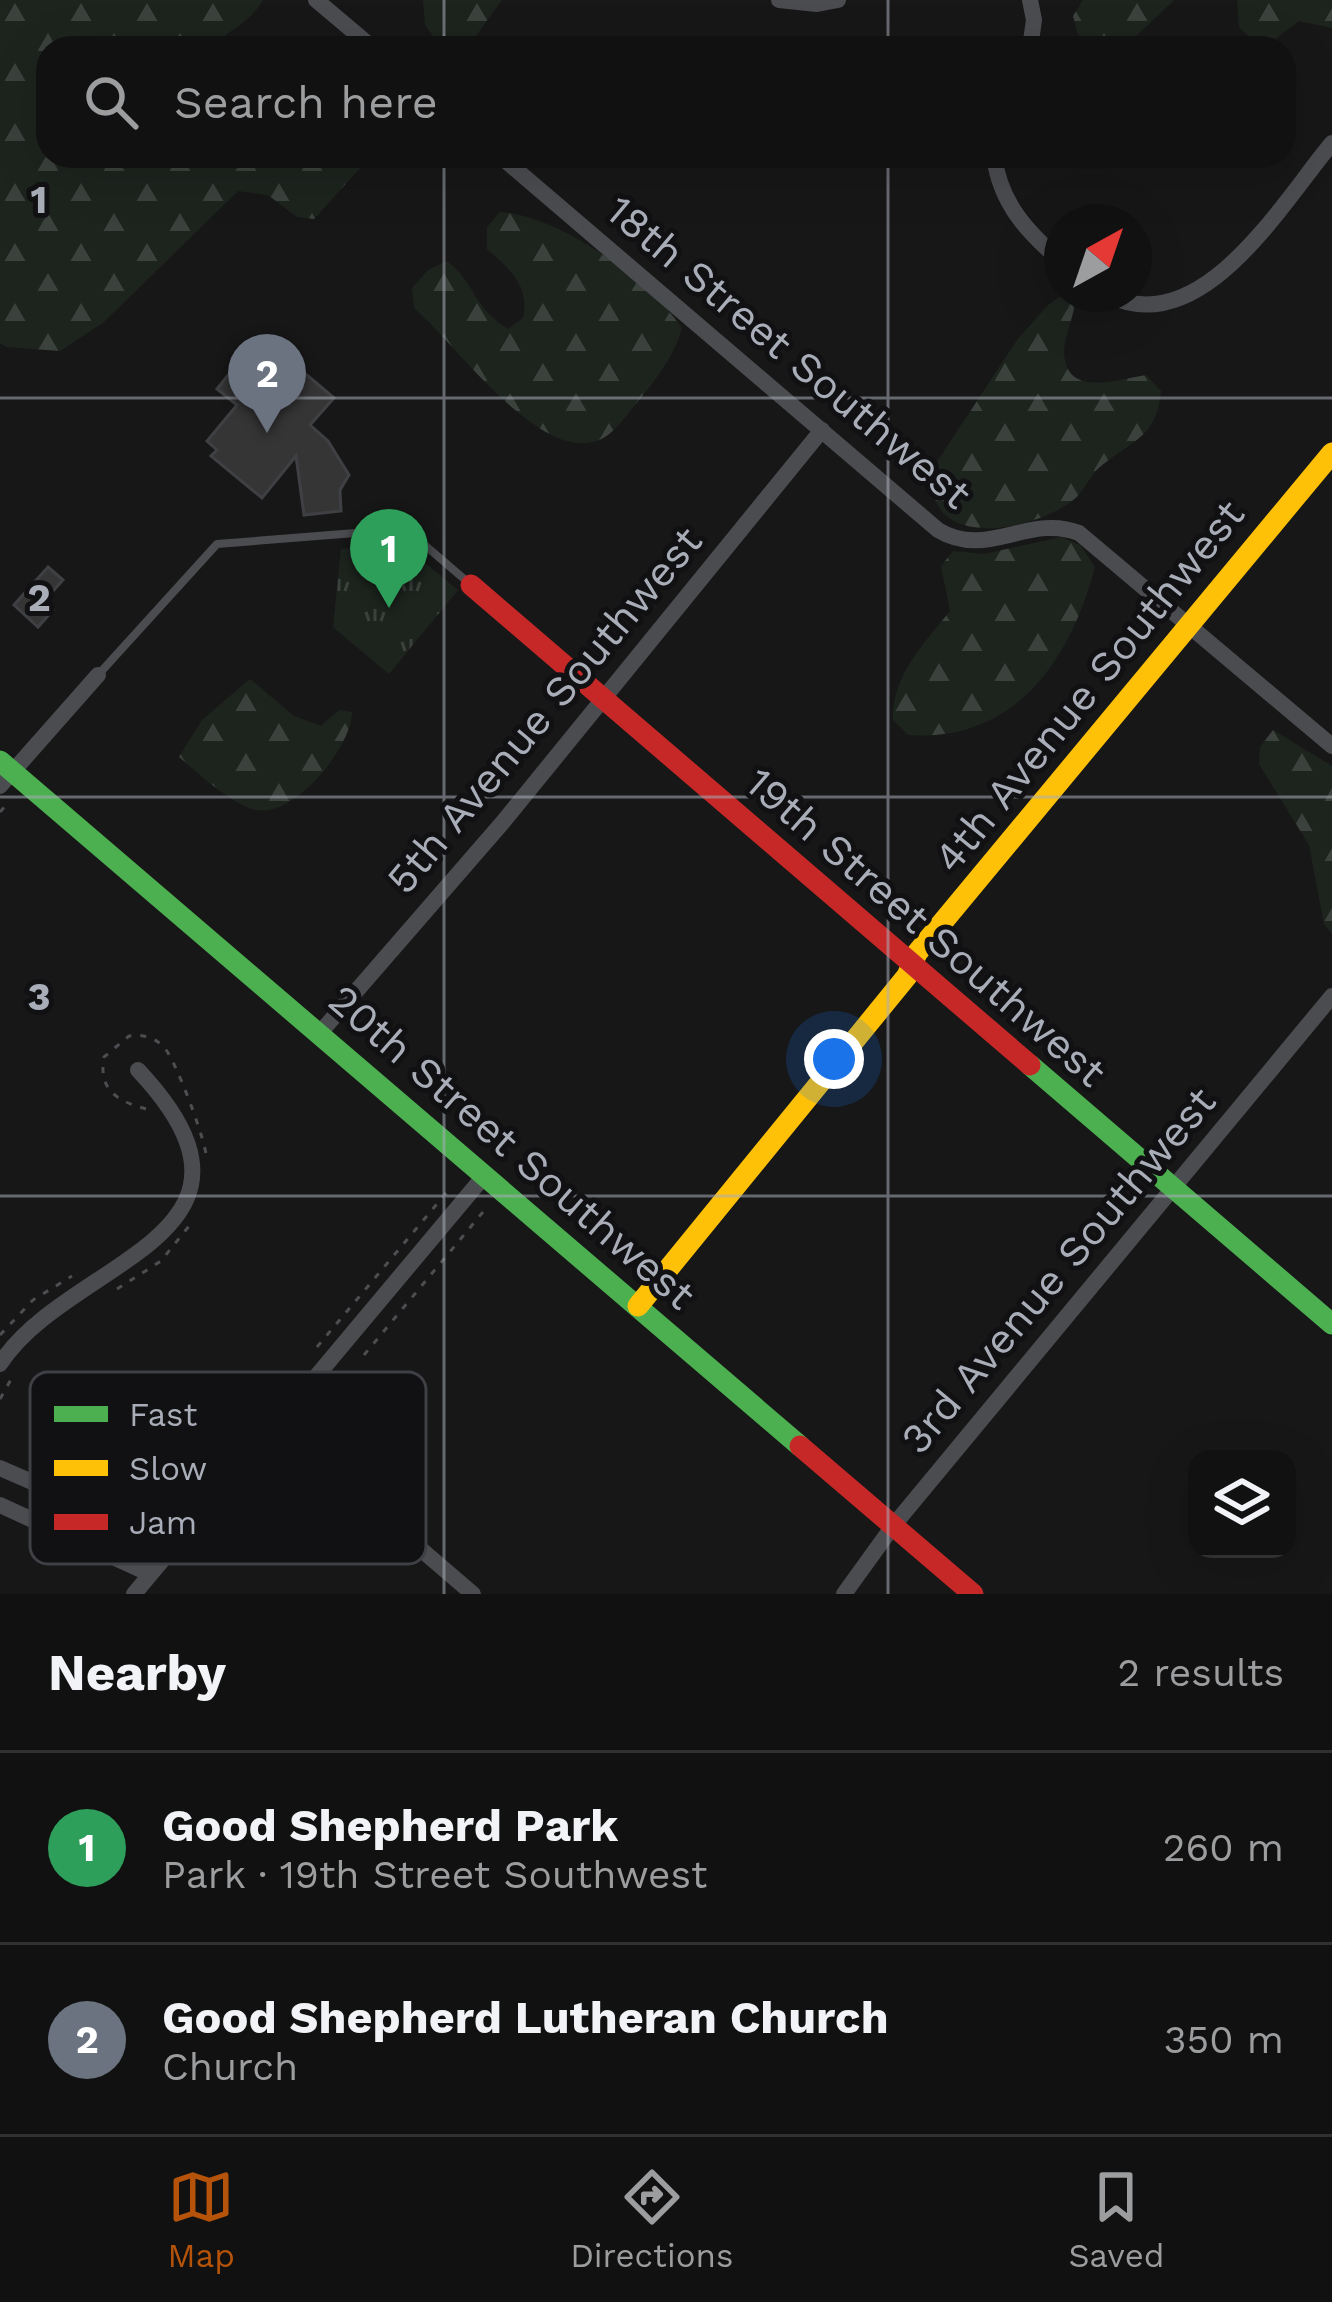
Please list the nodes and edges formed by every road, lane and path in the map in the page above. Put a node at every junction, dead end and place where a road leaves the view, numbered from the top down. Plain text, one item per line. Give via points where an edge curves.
1 (316, 0) edge
2 (778, 0) edge
3 (838, 0) edge
4 (1030, 0) edge
5 (359, 36) edge
6 (1030, 36) edge
7 (1332, 143) edge
8 (514, 168) edge
9 (996, 168) edge
10 (1044, 244) edge
11 (1152, 304) edge
12 (823, 430) junction
13 (1332, 453) edge
14 (471, 585) joint
15 (1189, 622) junction
16 (98, 675) joint
17 (602, 698) junction
18 (1332, 746) edge
19 (5, 773) edge
20 (7, 804) dead end
21 (0, 812) edge
22 (912, 967) junction
23 (1332, 996) edge
24 (319, 1034) junction
25 (138, 1070) dead end
26 (157, 1116) dead end
27 (206, 1170) dead end
28 (484, 1175) junction
29 (1170, 1189) junction
30 (483, 1212) dead end
31 (197, 1214) dead end
32 (73, 1275) dead end
33 (107, 1294) dead end
34 (638, 1306) junction
35 (1332, 1324) edge
36 (0, 1334) edge
37 (364, 1355) dead end
38 (9, 1366) edge
39 (319, 1372) edge
40 (0, 1399) edge
41 (0, 1468) edge
42 (30, 1481) edge
43 (0, 1505) edge
44 (30, 1519) edge
45 (893, 1526) junction
46 (426, 1554) edge
47 (128, 1564) edge
48 (158, 1564) edge
49 (150, 1574) junction
50 (134, 1594) edge
51 (473, 1594) edge
52 (844, 1594) edge
53 (973, 1594) edge

1 - 5 street
2 - 3 street
4 - 6 street
7 - 11 street via 1205,288
8 - 12 street, 18th Street Southwest
9 - 10 street via 1014,214
12 - 15 street, 18th Street Southwest via 952,538 977,543 1064,526
12 - 17 street, 5th Avenue Southwest
13 - 15 street, 4th Avenue Southwest
14 - 16 lane via 406,529 217,544
14 - 17 street, 19th Street Southwest
15 - 18 street, 18th Street Southwest
15 - 22 street, 4th Avenue Southwest
16 - 19 street
17 - 22 street, 19th Street Southwest
17 - 24 street, 5th Avenue Southwest
19 - 24 street, 20th Street Southwest
20 - 21 path
22 - 29 street, 19th Street Southwest
22 - 34 street, 4th Avenue Southwest
23 - 29 street, 3rd Avenue Southwest
24 - 28 street, 20th Street Southwest
25 - 38 street via 184,1130 190,1169 182,1207 157,1243 39,1316
26 - 27 path via 119,1101 103,1078 104,1058 129,1036 152,1038 167,1052 204,1136
28 - 34 street, 20th Street Southwest
28 - 39 street
29 - 35 street, 19th Street Southwest
29 - 45 street, 3rd Avenue Southwest
30 - 37 path
31 - 33 path via 161,1261
32 - 36 path
34 - 45 street, 20th Street Southwest
38 - 40 path
41 - 42 street
43 - 44 street
45 - 52 street, 3rd Avenue Southwest
45 - 53 street, 20th Street Southwest
46 - 51 street
47 - 49 street
48 - 49 street
49 - 50 street

